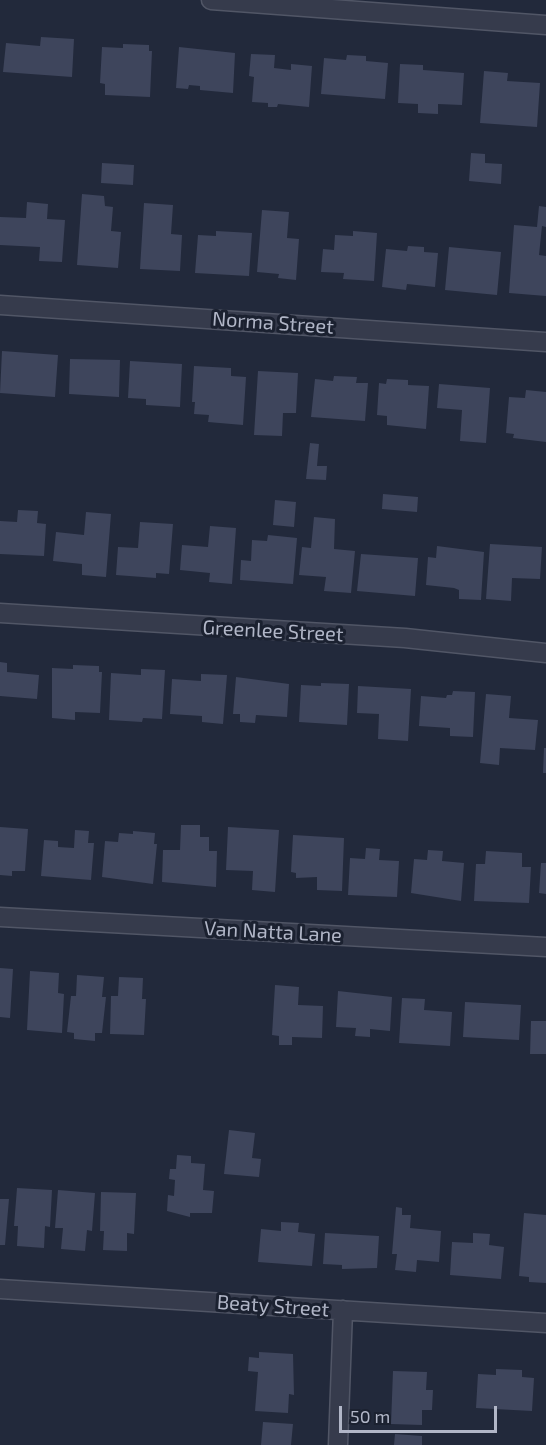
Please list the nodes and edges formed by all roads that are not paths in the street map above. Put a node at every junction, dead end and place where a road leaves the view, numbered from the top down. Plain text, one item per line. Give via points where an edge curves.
1 (211, 0) edge
2 (546, 25) edge
3 (0, 305) edge
4 (546, 342) edge
5 (0, 613) edge
6 (546, 653) edge
7 (0, 917) edge
8 (546, 947) edge
9 (0, 1289) edge
10 (343, 1310) junction
11 (546, 1323) edge
12 (338, 1445) edge

1 - 2 street
3 - 4 street, Norma Street
5 - 6 street, Greenlee Street via 405,638
7 - 8 street, Van Natta Lane
9 - 10 street, Beaty Street
10 - 11 street, Beaty Street
10 - 12 street

